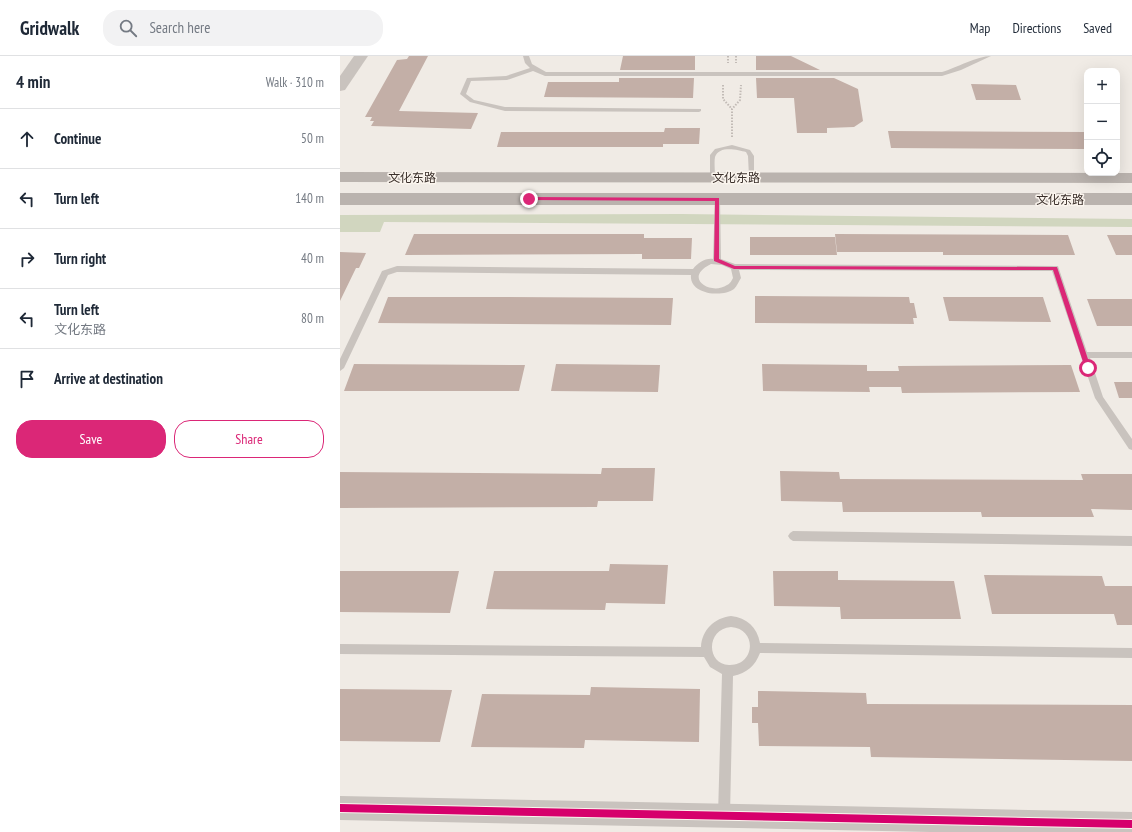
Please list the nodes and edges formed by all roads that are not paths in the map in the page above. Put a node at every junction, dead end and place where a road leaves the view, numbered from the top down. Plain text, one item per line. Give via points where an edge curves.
1 (361, 56) edge
2 (526, 56) edge
3 (988, 56) edge
4 (533, 69) junction
5 (340, 88) edge
6 (699, 110) dead end
7 (340, 177) edge
8 (712, 177) junction
9 (752, 177) junction
10 (1132, 178) edge
11 (340, 199) edge
12 (717, 199) junction
13 (1132, 199) edge
14 (717, 261) junction
15 (734, 268) junction
16 (695, 272) junction
17 (1084, 355) junction
18 (1132, 355) edge
19 (340, 368) edge
20 (1132, 446) edge
21 (793, 536) dead end
22 (1132, 542) edge
23 (755, 648) junction
24 (340, 649) edge
25 (707, 652) junction
26 (1132, 653) edge
27 (728, 670) junction
28 (340, 808) edge
29 (724, 816) junction
30 (1132, 824) edge

1 - 5 street
2 - 4 lane
3 - 4 lane via 959,70 942,74 545,74
4 - 6 lane via 507,78 470,79 463,94 472,101 505,109
7 - 8 main road, 文化东路
8 - 9 main road, 文化东路
8 - 9 lane via 712,156 717,150 732,147 748,151 751,156
9 - 10 main road, 文化东路
11 - 12 main road, 文化东路
12 - 13 main road, 文化东路
12 - 14 lane
14 - 15 lane
14 - 16 lane via 704,263
15 - 16 lane via 737,272 735,283 724,291 716,292 700,288 694,277
15 - 17 lane via 1055,268
16 - 19 lane via 396,269 385,273
17 - 18 lane
17 - 20 lane via 1099,398
21 - 22 lane
23 - 25 lane via 750,629 733,621 715,627 706,643
23 - 26 lane
23 - 27 lane via 753,657 746,665 738,670
24 - 25 lane
25 - 27 lane via 711,661 718,667
27 - 29 lane
28 - 29 street
29 - 30 street

